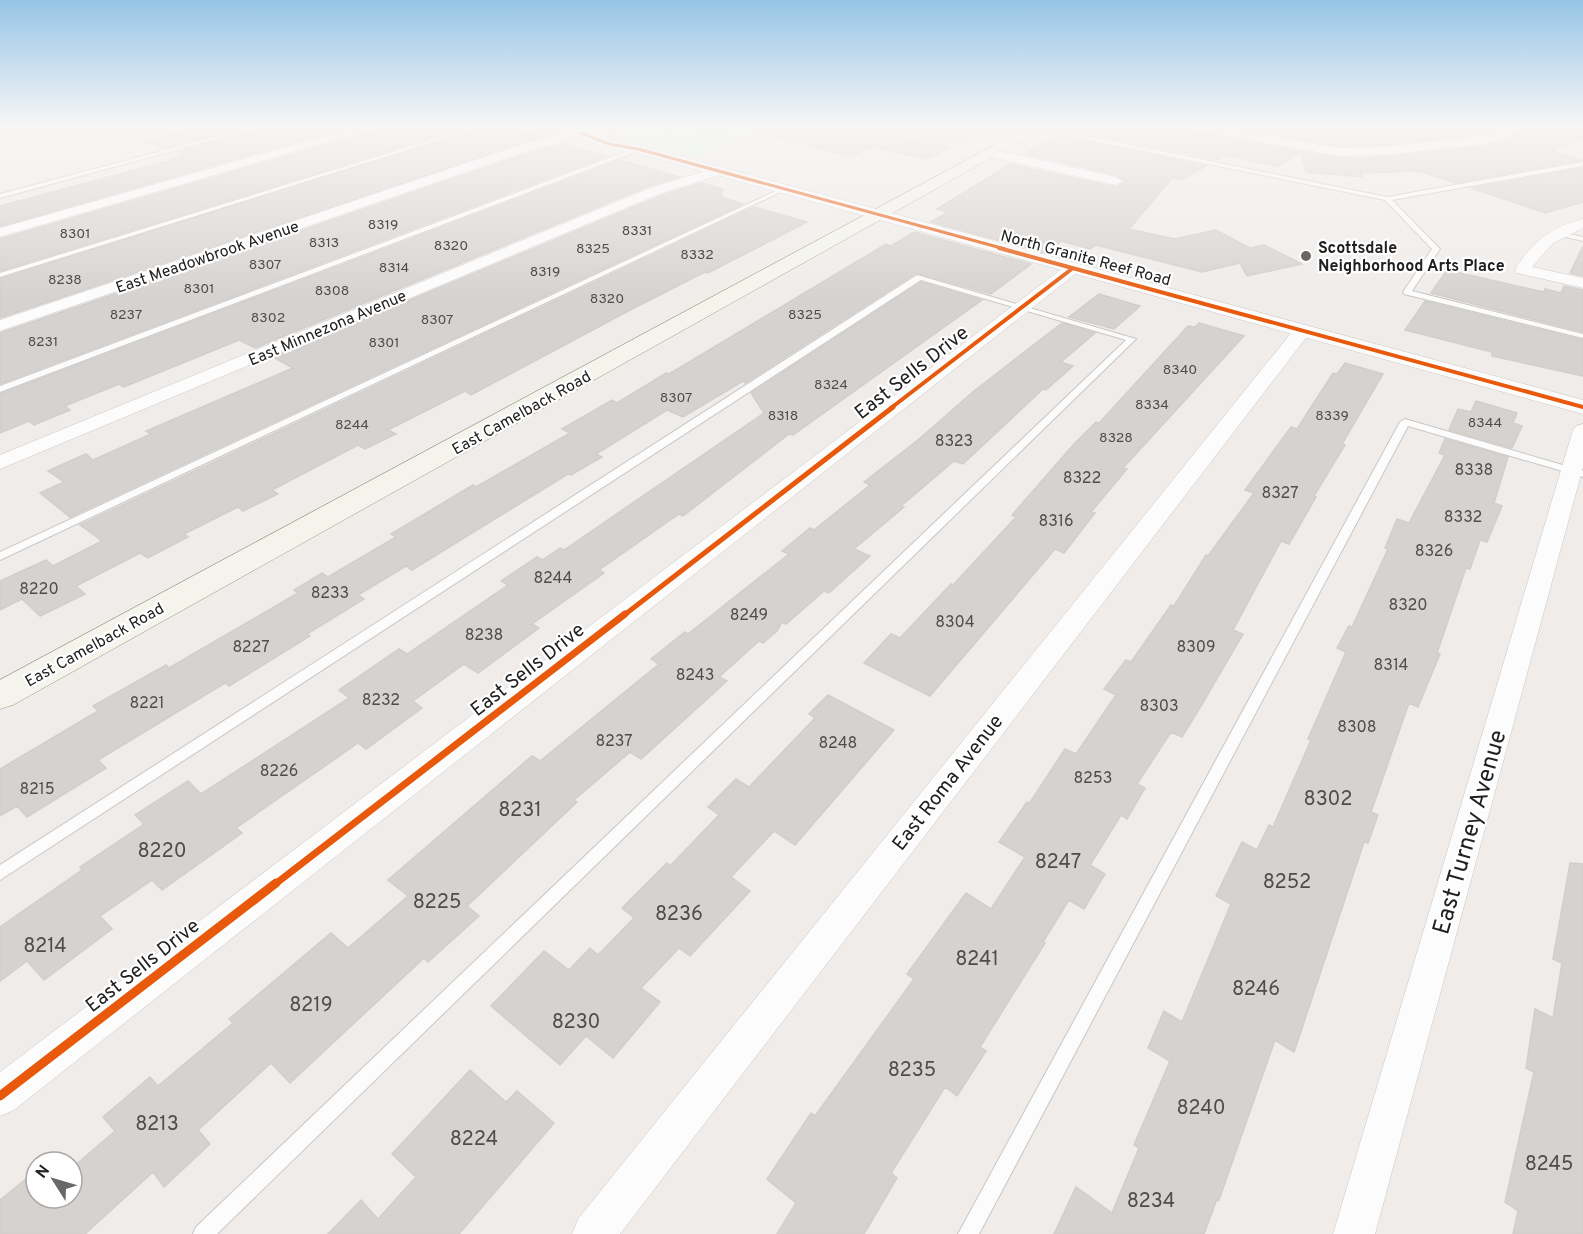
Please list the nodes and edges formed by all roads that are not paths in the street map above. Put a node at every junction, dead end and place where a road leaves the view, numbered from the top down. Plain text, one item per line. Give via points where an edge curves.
1 (46, 184) edge
2 (172, 184) edge
3 (295, 184) edge
4 (419, 184) edge
5 (546, 184) edge
6 (663, 184) edge
7 (684, 184) edge
8 (764, 184) edge
9 (934, 184) edge
10 (1313, 184) edge
11 (1473, 184) edge
12 (784, 189) junction
13 (655, 191) junction
14 (0, 196) edge
15 (1387, 199) junction
16 (878, 214) junction
17 (1583, 222) edge
18 (0, 233) edge
19 (1555, 233) junction
20 (1583, 239) edge
21 (1073, 268) junction
22 (0, 275) edge
23 (1583, 283) edge
24 (1023, 307) junction
25 (0, 326) edge
26 (1302, 331) junction
27 (1583, 336) edge
28 (0, 389) edge
29 (1583, 407) edge
30 (1583, 430) edge
31 (0, 463) edge
32 (1577, 473) edge
33 (0, 556) edge
34 (0, 696) edge
35 (0, 873) edge
36 (0, 1096) edge
37 (203, 1234) edge
38 (593, 1234) edge
39 (968, 1234) edge
40 (1354, 1234) edge

1 - 14 lane
2 - 18 street
3 - 22 lane
4 - 25 street, East Meadowbrook Avenue
5 - 28 lane
6 - 13 street, East Minnezona Avenue
7 - 13 street, East Minnezona Avenue
8 - 12 street, North Granite Reef Road
9 - 16 main road, East Camelback Road
10 - 15 lane
11 - 15 lane
12 - 16 street, North Granite Reef Road
12 - 33 lane
13 - 31 street, East Minnezona Avenue
15 - 27 lane via 1436,249 1407,292
16 - 21 street, North Granite Reef Road
16 - 34 main road, East Camelback Road
17 - 19 street
19 - 20 lane
19 - 23 street via 1534,250 1523,270
21 - 24 street, East Sells Drive
21 - 26 street, North Granite Reef Road
24 - 35 lane via 920,277
24 - 36 street, East Sells Drive
24 - 37 lane via 1132,339
26 - 29 street, North Granite Reef Road
26 - 38 street, East Roma Avenue
30 - 32 street, East Turney Avenue
32 - 39 lane via 1405,422
32 - 40 street, East Turney Avenue

